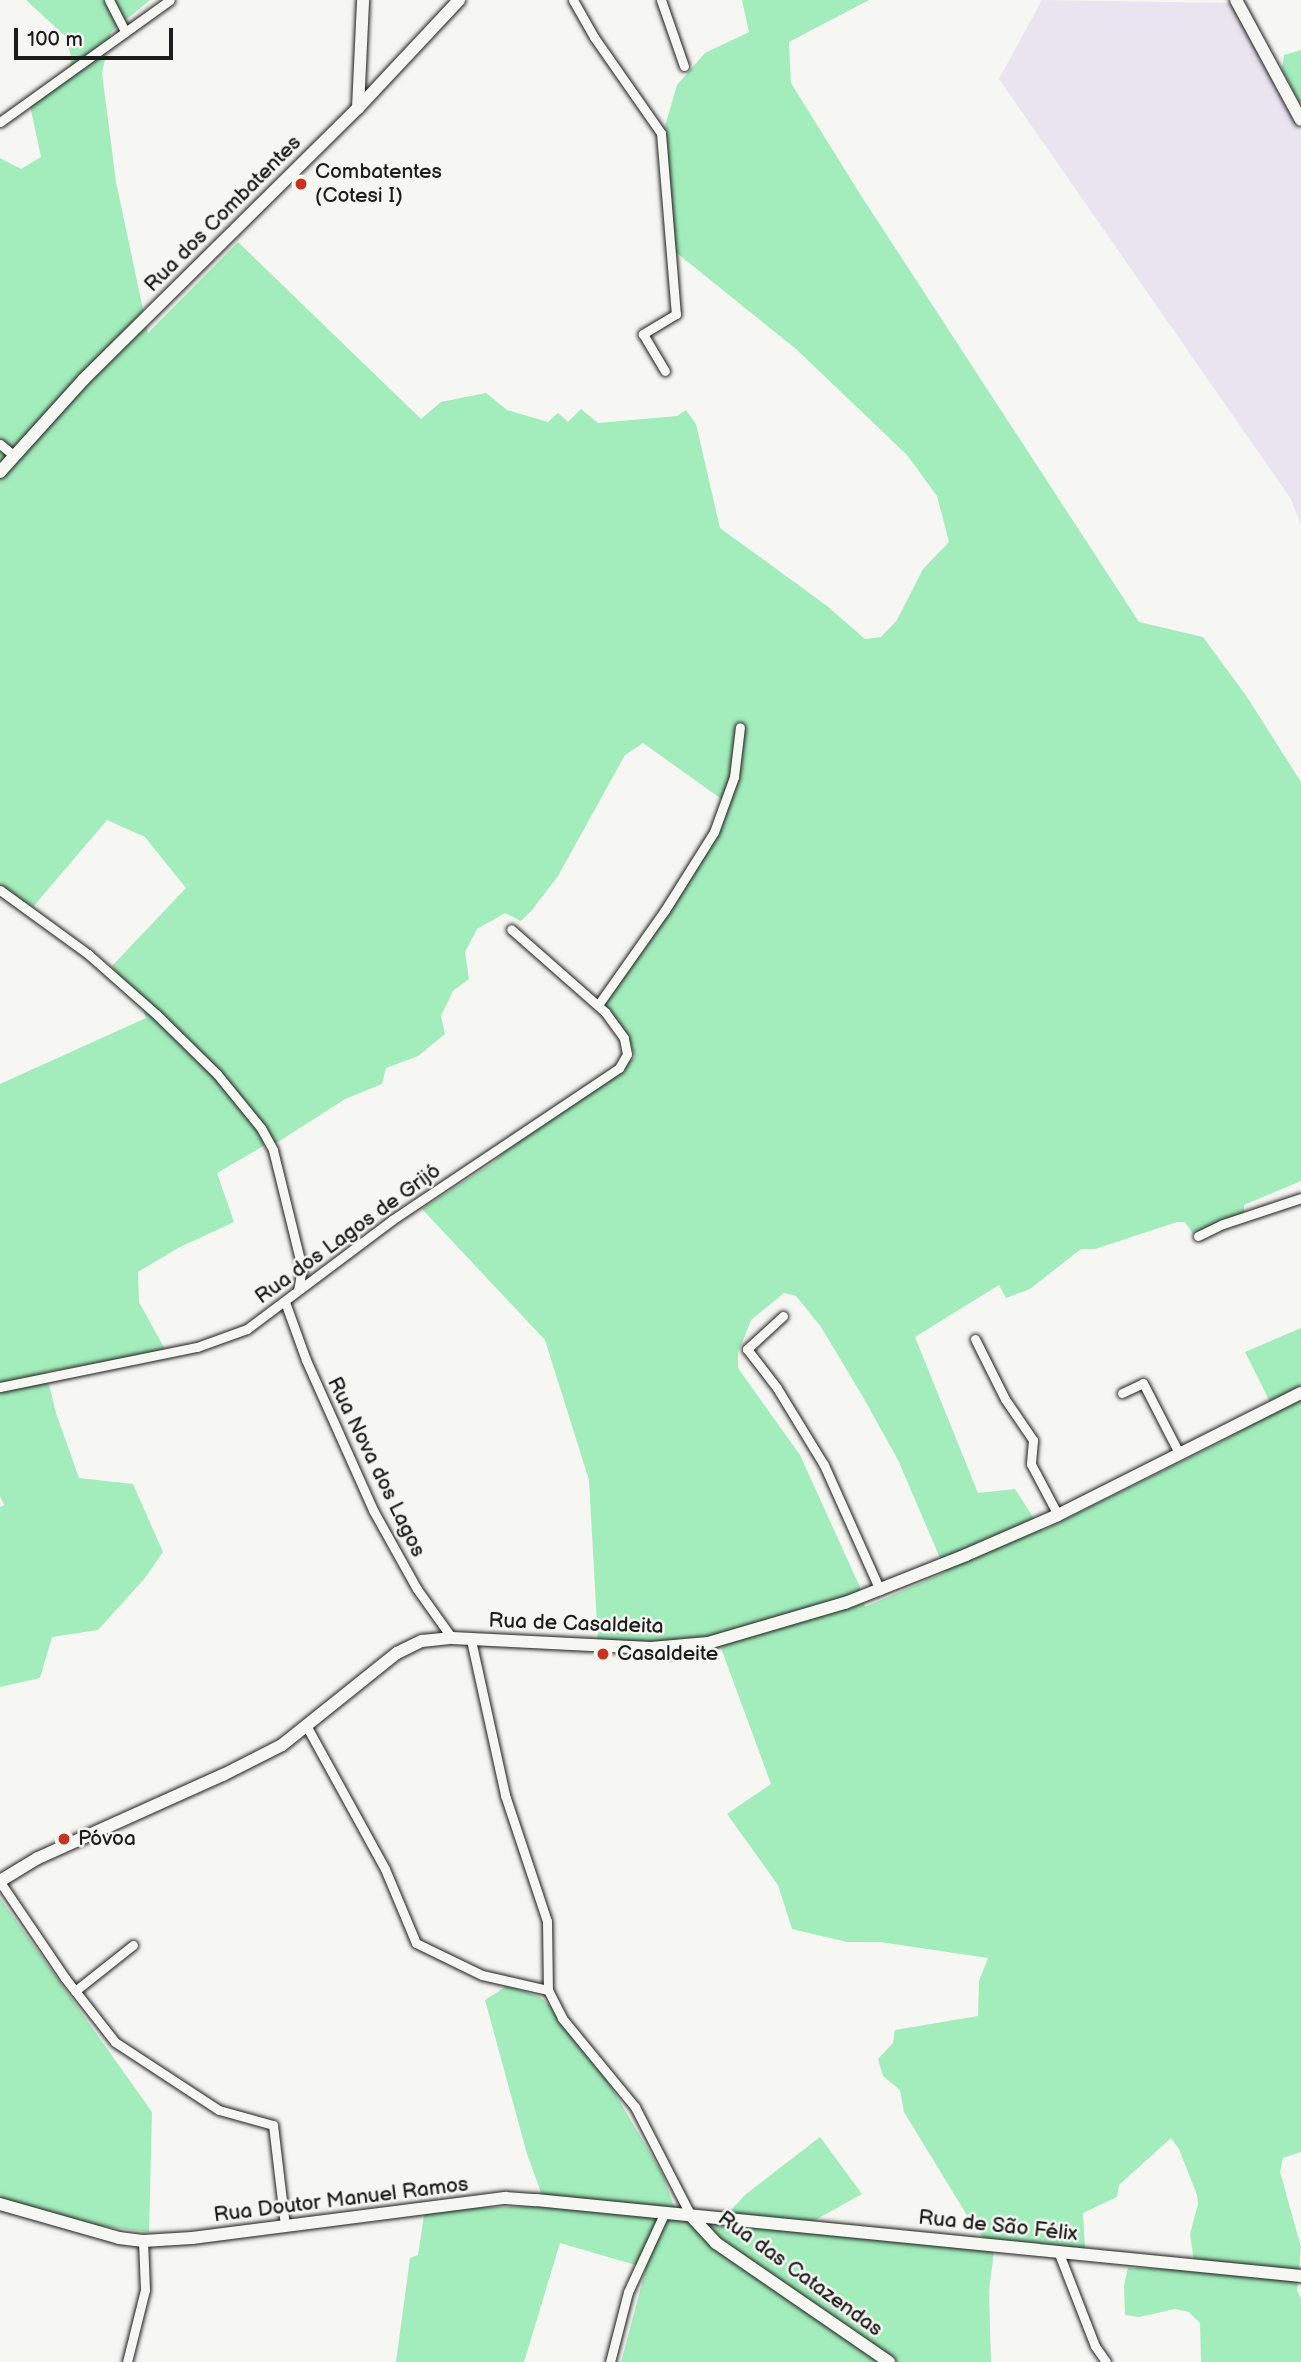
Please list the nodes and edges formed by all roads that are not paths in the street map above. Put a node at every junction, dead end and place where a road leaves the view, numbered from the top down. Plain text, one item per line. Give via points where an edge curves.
1 (109, 0) edge
2 (170, 0) edge
3 (363, 0) edge
4 (460, 0) edge
5 (573, 0) edge
6 (661, 0) edge
7 (1236, 0) edge
8 (125, 32) junction
9 (684, 65) dead end
10 (358, 108) junction
11 (1301, 121) edge
12 (0, 122) edge
13 (665, 371) dead end
14 (0, 444) edge
15 (13, 455) junction
16 (0, 472) edge
17 (740, 727) dead end
18 (0, 890) edge
19 (512, 929) dead end
20 (598, 1005) junction
21 (1301, 1198) edge
22 (1198, 1236) dead end
23 (298, 1290) junction
24 (285, 1302) junction
25 (783, 1316) dead end
26 (975, 1339) dead end
27 (0, 1387) edge
28 (1301, 1393) edge
29 (1122, 1394) dead end
30 (1179, 1453) junction
31 (1058, 1515) junction
32 (880, 1590) junction
33 (452, 1638) junction
34 (471, 1640) junction
35 (307, 1727) junction
36 (0, 1881) edge
37 (133, 1945) dead end
38 (548, 1990) junction
39 (75, 1991) junction
40 (0, 2204) edge
41 (664, 2214) junction
42 (691, 2216) junction
43 (285, 2226) junction
44 (143, 2241) junction
45 (1058, 2251) junction
46 (1301, 2276) edge
47 (127, 2362) edge
48 (610, 2362) edge
49 (889, 2362) edge
50 (1106, 2362) edge

1 - 8 street
2 - 8 street
3 - 10 main road
4 - 10 main road, Rua dos Combatentes
5 - 13 street via 661,133 676,314 643,334
6 - 9 street
7 - 11 main road
8 - 12 street
10 - 15 main road, Rua dos Combatentes
14 - 15 street
15 - 16 main road, Rua dos Combatentes
17 - 20 street via 734,777 714,832
18 - 23 street via 88,954 157,1014 217,1074 261,1128 273,1150 302,1269
19 - 20 street, Rua dos Lagos de Grijó
20 - 23 street, Rua dos Lagos de Grijó via 624,1038 626,1054 619,1068 507,1140
21 - 22 street
23 - 24 street, Rua dos Lagos de Grijó
24 - 27 street, Rua dos Lagos de Grijó via 247,1329 197,1347
24 - 33 street, Rua Nova dos Lagos via 373,1510 417,1589
25 - 32 street via 747,1349 824,1465
26 - 31 street via 1005,1399 1033,1440 1031,1464
28 - 30 main road, Rua de Casaldeita
29 - 30 street via 1143,1382
30 - 31 main road, Rua de Casaldeita
31 - 32 main road, Rua de Casaldeita
32 - 34 main road, Rua de Casaldeita via 708,1643 652,1648
33 - 34 main road, Rua de Casaldeita
33 - 35 main road, Rua de Casaldeita via 422,1642 397,1653
34 - 38 street via 505,1795 547,1921
35 - 36 main road, Rua de Casaldeita via 247,1763 38,1858
35 - 38 street via 385,1869 416,1943 482,1975
36 - 39 street
37 - 39 street
38 - 42 street via 562,2018 635,2107
39 - 43 street via 120,2045 219,2110 273,2125
40 - 44 main road, Rua Doutor Manuel Ramos
41 - 42 main road, Rua Doutor Manuel Ramos
41 - 43 main road, Rua Doutor Manuel Ramos via 505,2198
41 - 48 street via 628,2292
42 - 45 main road, Rua de São Félix
42 - 49 main road, Rua das Catazendas via 716,2243
43 - 44 main road, Rua Doutor Manuel Ramos
44 - 47 street via 145,2290
45 - 46 main road, Rua de São Félix
45 - 50 street via 1095,2346

